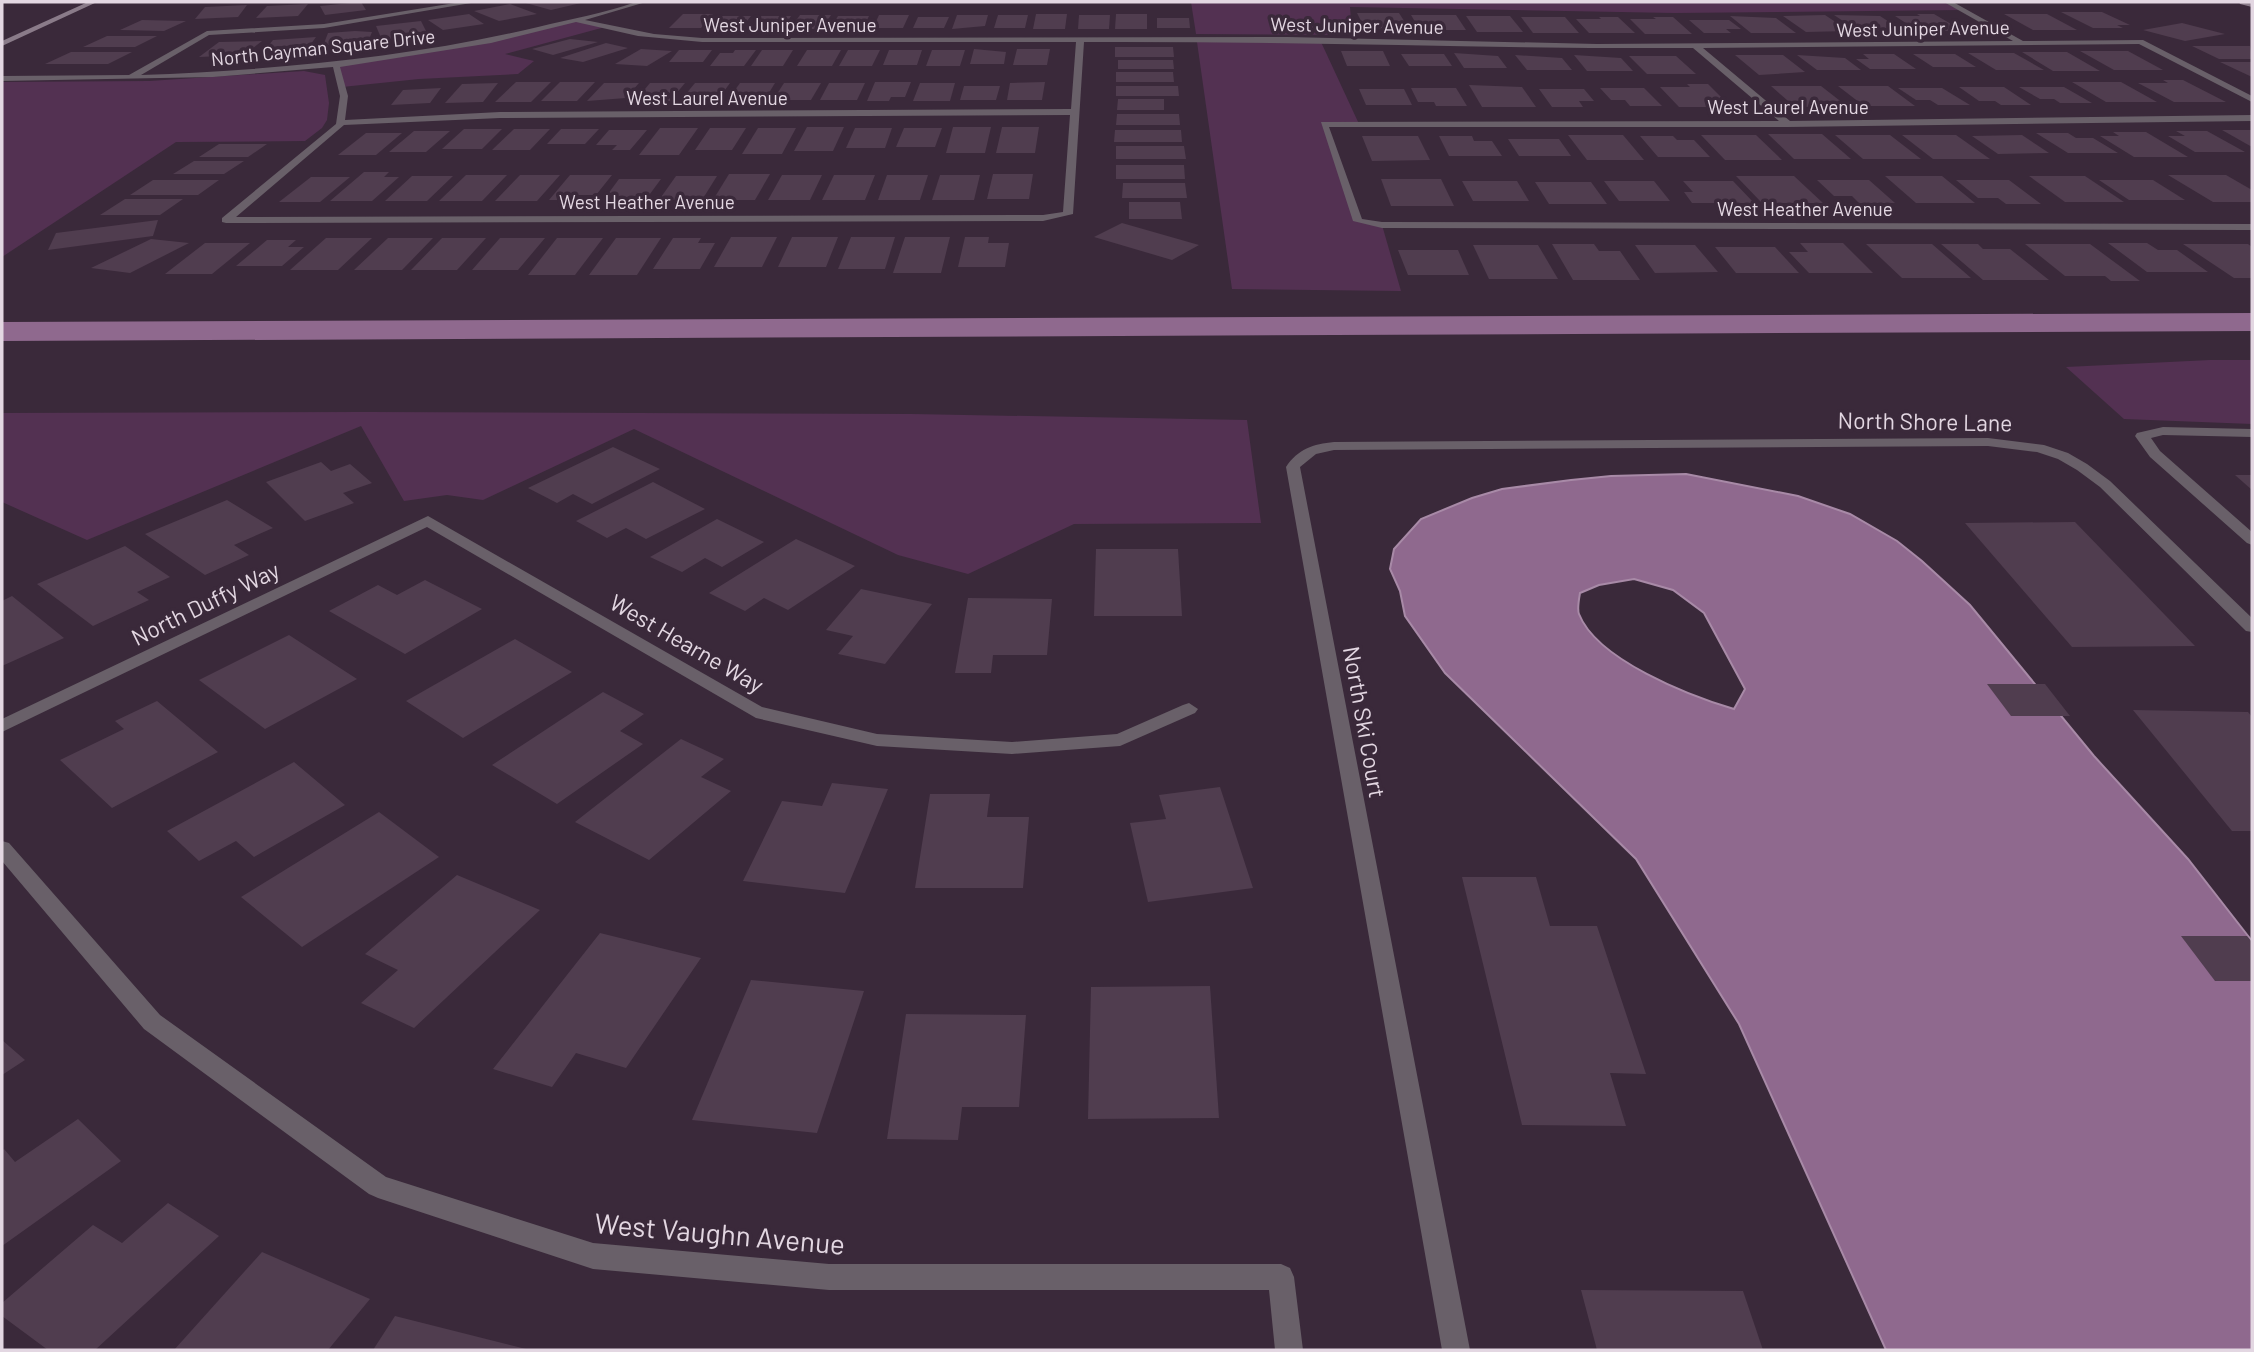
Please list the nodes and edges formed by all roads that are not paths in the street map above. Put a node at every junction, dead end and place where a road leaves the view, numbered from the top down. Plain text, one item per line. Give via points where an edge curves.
1 (93, 2) edge
2 (473, 2) edge
3 (642, 2) edge
4 (1948, 2) edge
5 (2244, 2) edge
6 (2252, 5) edge
7 (575, 20) junction
8 (1080, 39) junction
9 (2022, 43) junction
10 (2, 44) edge
11 (1696, 46) junction
12 (336, 65) junction
13 (2, 79) edge
14 (128, 79) junction
15 (2252, 99) edge
16 (1075, 113) junction
17 (2252, 118) edge
18 (340, 123) junction
19 (1788, 124) junction
20 (1358, 221) joint
21 (2252, 227) edge
22 (2252, 433) edge
23 (1656, 444) joint
24 (428, 521) joint
25 (2252, 540) edge
26 (2252, 627) edge
27 (1189, 709) dead end
28 (2, 726) edge
29 (2, 848) edge
30 (1289, 1350) edge
31 (1456, 1350) edge

1 - 10 street
2 - 14 street via 324,26 207,33
3 - 7 street, North Cayman Square Drive
4 - 9 street
5 - 6 street
7 - 8 street, West Juniper Avenue via 672,40
7 - 12 street, North Cayman Square Drive via 466,46
8 - 11 street, West Juniper Avenue
8 - 16 street
9 - 11 street, West Juniper Avenue
9 - 15 street, West Juniper Avenue via 2140,43
11 - 19 street
12 - 14 street, North Cayman Square Drive
12 - 18 street via 344,96
13 - 14 street, North Cayman Square Drive
16 - 18 street, West Laurel Avenue via 458,116
16 - 18 street, West Heather Avenue via 1068,214 1044,218 226,220
17 - 19 street, West Laurel Avenue
19 - 20 street, West Laurel Avenue via 1325,124
20 - 21 street, West Heather Avenue via 1410,225
22 - 25 street via 2163,431 2142,436 2155,454
23 - 26 street, North Shore Lane via 1988,442 2039,448 2073,461 2105,484
23 - 31 street, North Ski Court via 1334,446 1314,448 1293,467
24 - 27 street, West Hearne Way via 756,712 877,740 1012,748 1120,740
24 - 28 street, North Duffy Way
29 - 30 street, West Vaughn Avenue via 152,1022 378,1186 593,1256 829,1278 1282,1278

